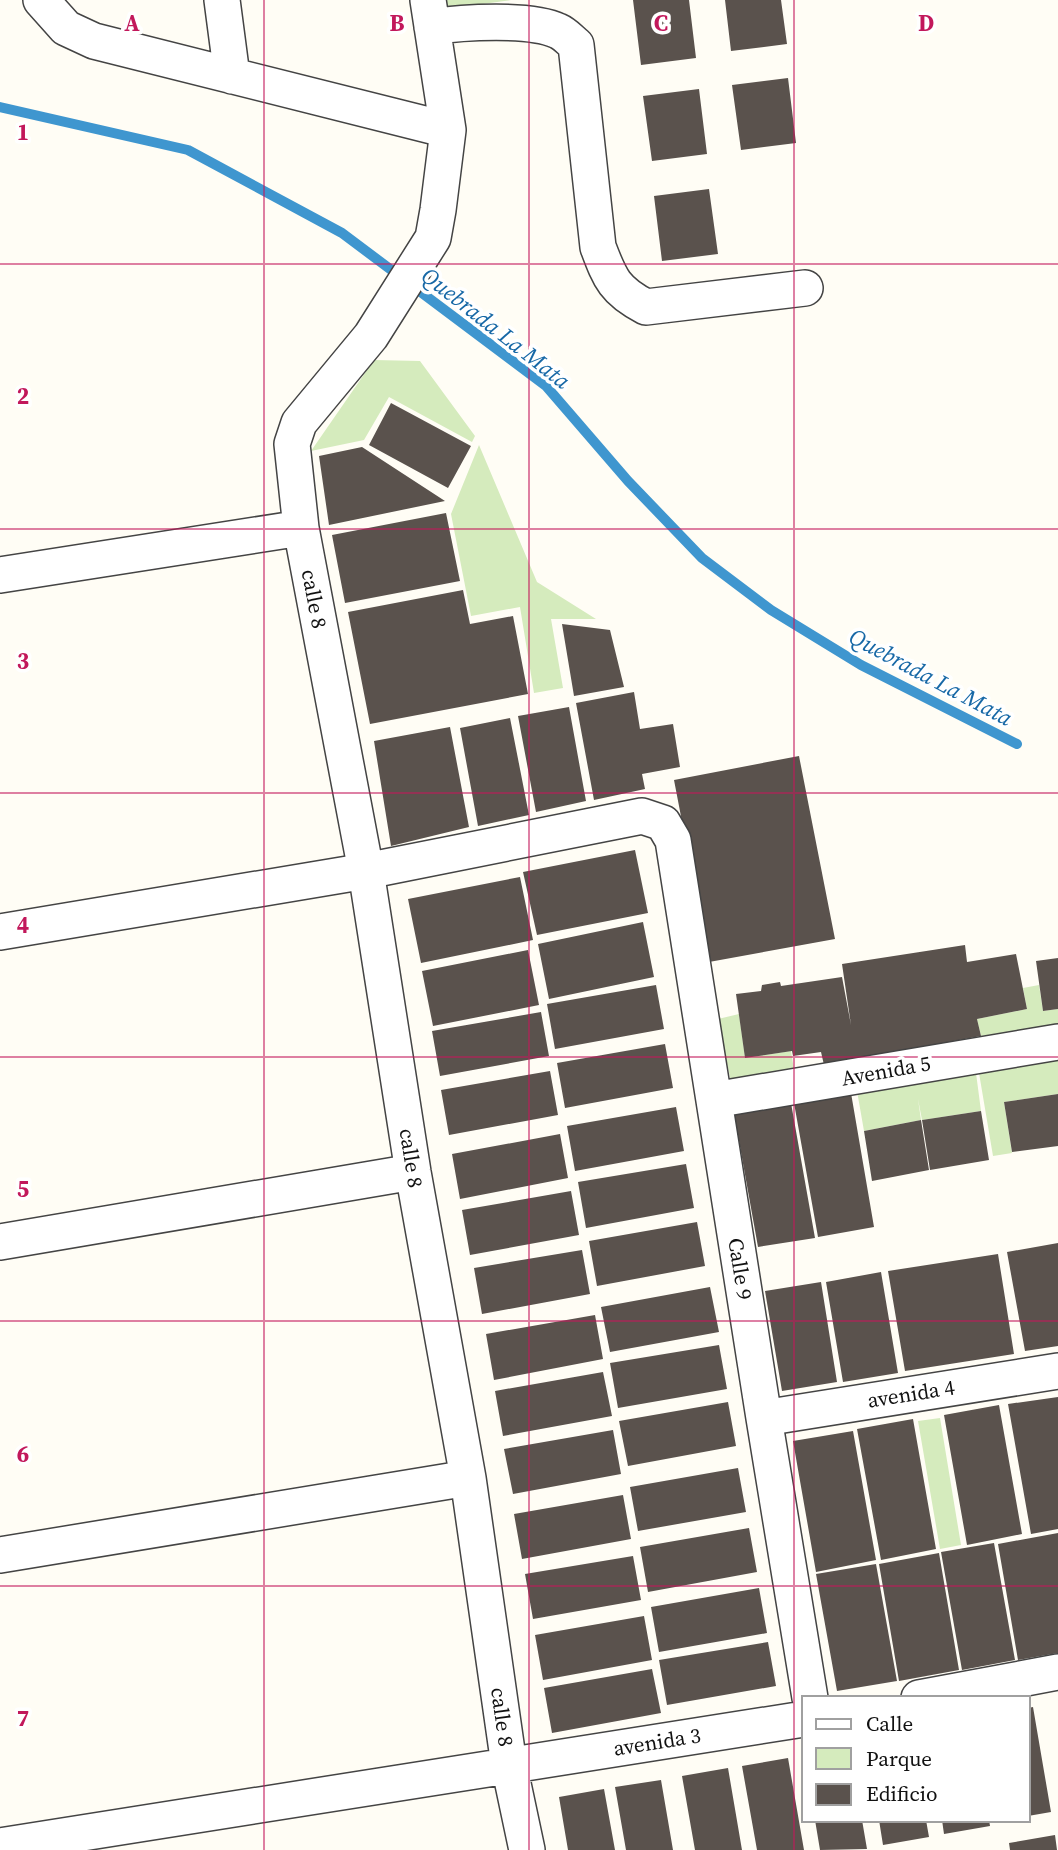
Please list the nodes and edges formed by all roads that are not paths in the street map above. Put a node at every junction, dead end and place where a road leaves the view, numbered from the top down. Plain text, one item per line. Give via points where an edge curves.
1 (41, 0) edge
2 (222, 0) edge
3 (430, 13) edge
4 (232, 76) junction
5 (448, 130) junction
6 (805, 288) dead end
7 (301, 528) junction
8 (0, 575) edge
9 (366, 871) junction
10 (0, 932) edge
11 (1058, 1042) edge
12 (714, 1100) junction
13 (413, 1172) junction
14 (0, 1242) edge
15 (1058, 1371) edge
16 (764, 1418) junction
17 (468, 1478) junction
18 (0, 1555) edge
19 (1058, 1672) edge
20 (810, 1696) edge
21 (930, 1696) edge
22 (802, 1719) edge
23 (509, 1765) junction
24 (0, 1846) edge
25 (527, 1850) edge

1 - 4 street via 65,28 94,41
2 - 4 street
3 - 5 street
3 - 6 street via 454,24 546,26 576,45 598,247 609,278 631,299 646,307
4 - 5 street
5 - 7 street, calle 8 via 433,238 371,336 299,423 292,444
7 - 8 street
7 - 9 street, calle 8
9 - 10 street
9 - 12 street, Calle 9 via 642,816 663,823 673,840
9 - 13 street, calle 8
11 - 12 street, Avenida 5
12 - 16 street, Calle 9
13 - 14 street
13 - 17 street, calle 8
15 - 16 street, avenida 4
16 - 20 street, Calle 9
17 - 18 street
17 - 23 street, calle 8
19 - 21 street
22 - 23 street, avenida 3
23 - 24 street, avenida 3
23 - 25 street, calle 8

